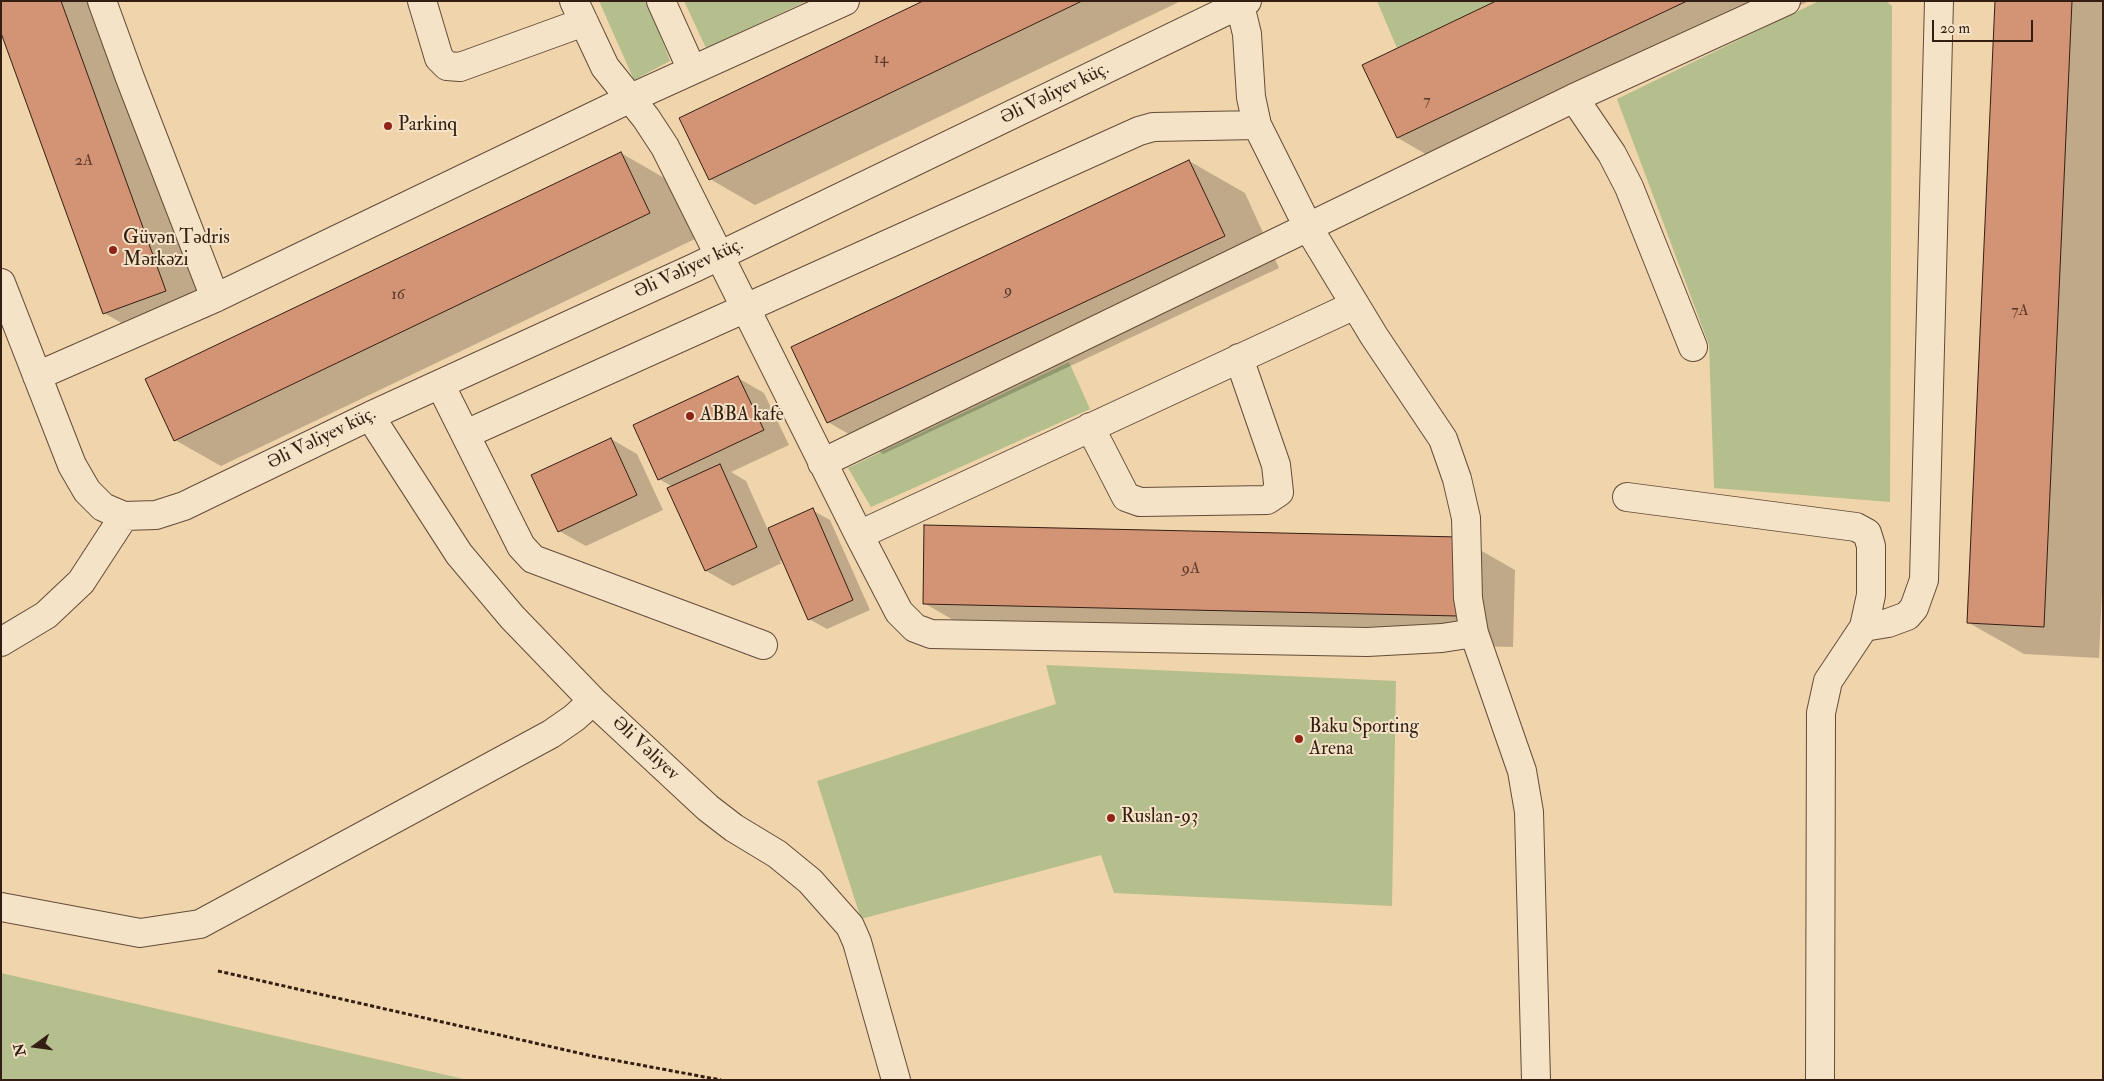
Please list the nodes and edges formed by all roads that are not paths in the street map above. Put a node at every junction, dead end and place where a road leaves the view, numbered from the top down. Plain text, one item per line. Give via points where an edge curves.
1 (102, 1) edge
2 (422, 1) edge
3 (661, 1) edge
4 (845, 1) edge
5 (1786, 1) edge
6 (1939, 1) edge
7 (1244, 3) edge
8 (579, 12) edge
9 (692, 70) junction
10 (631, 98) junction
11 (1574, 98) junction
12 (1257, 125) junction
13 (1308, 227) junction
14 (718, 256) junction
15 (1, 283) edge
16 (215, 298) junction
17 (1355, 304) junction
18 (745, 308) junction
19 (1693, 347) dead end
20 (1239, 358) junction
21 (37, 376) junction
22 (440, 384) junction
23 (370, 416) junction
24 (1090, 427) junction
25 (466, 434) junction
26 (822, 463) junction
27 (1627, 497) dead end
28 (124, 516) junction
29 (859, 535) junction
30 (1864, 627) junction
31 (1474, 633) junction
32 (1, 642) edge
33 (763, 645) dead end
34 (593, 701) junction
35 (1, 907) edge
36 (896, 1080) edge
37 (1536, 1080) edge
38 (1820, 1080) edge

1 - 16 street
2 - 8 street via 439,58 447,66 460,67
3 - 9 street
4 - 9 street
5 - 11 street
6 - 30 street via 1924,580 1914,608 1907,616
7 - 12 street via 1251,97
7 - 14 street, Əli Vəliyev küç.
8 - 10 street via 605,67
9 - 10 street
10 - 14 street via 664,147
10 - 16 street
11 - 13 street
11 - 19 street via 1612,154 1629,187
12 - 13 street
12 - 18 street via 1153,127 1139,132
13 - 17 street
13 - 26 street
14 - 18 street
14 - 22 street, Əli Vəliyev küç.
15 - 21 street
16 - 21 street
17 - 20 street
17 - 31 street via 1443,439 1466,518 1468,598
18 - 25 street
18 - 26 street
20 - 24 street
20 - 24 street via 1276,466 1279,492 1267,500 1140,502 1126,497
21 - 28 street via 72,465 87,491 103,507
22 - 23 street, Əli Vəliyev küç.
22 - 25 street
23 - 28 street, Əli Vəliyev küç. via 184,506 156,515
23 - 34 street, Əli Vəliyev via 459,554 512,618
24 - 29 street
25 - 33 street via 521,546 533,559
26 - 29 street
27 - 30 street via 1856,526 1867,533 1870,546 1871,595
28 - 32 street via 81,582 46,616
29 - 31 street via 899,612 915,628 931,634 1366,642
30 - 38 street via 1828,681 1821,713
31 - 37 street via 1522,771 1529,812
34 - 35 street via 551,734 200,924 140,933
34 - 36 street, Əli Vəliyev via 708,808 777,854 810,881 850,926

